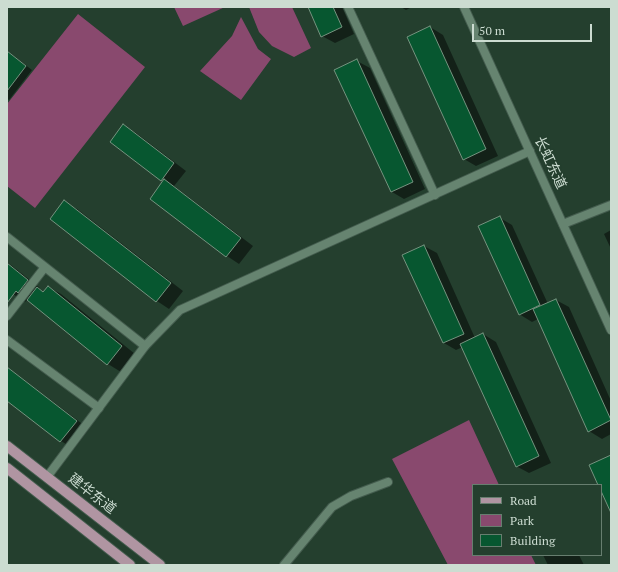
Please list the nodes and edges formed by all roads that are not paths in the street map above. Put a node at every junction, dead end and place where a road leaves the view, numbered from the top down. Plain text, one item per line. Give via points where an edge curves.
1 (348, 7) edge
2 (464, 7) edge
3 (530, 151) junction
4 (435, 195) junction
5 (611, 205) edge
6 (563, 224) junction
7 (7, 237) edge
8 (45, 267) junction
9 (7, 316) edge
10 (611, 330) edge
11 (7, 340) edge
12 (145, 346) junction
13 (99, 408) junction
14 (7, 446) edge
15 (7, 468) edge
16 (47, 477) junction
17 (388, 482) dead end
18 (130, 565) edge
19 (160, 565) edge
20 (284, 565) edge

1 - 4 street
2 - 3 street, 长虹东道
3 - 4 street
3 - 6 street, 长虹东道
4 - 12 street via 195,303 175,314
5 - 6 street
6 - 10 street, 长虹东道
7 - 8 street
8 - 9 street
8 - 12 street
11 - 13 street
12 - 13 street
13 - 16 street
14 - 16 main road, 建华东道
15 - 18 main road
16 - 19 main road, 建华东道
17 - 20 street via 351,496 332,507

